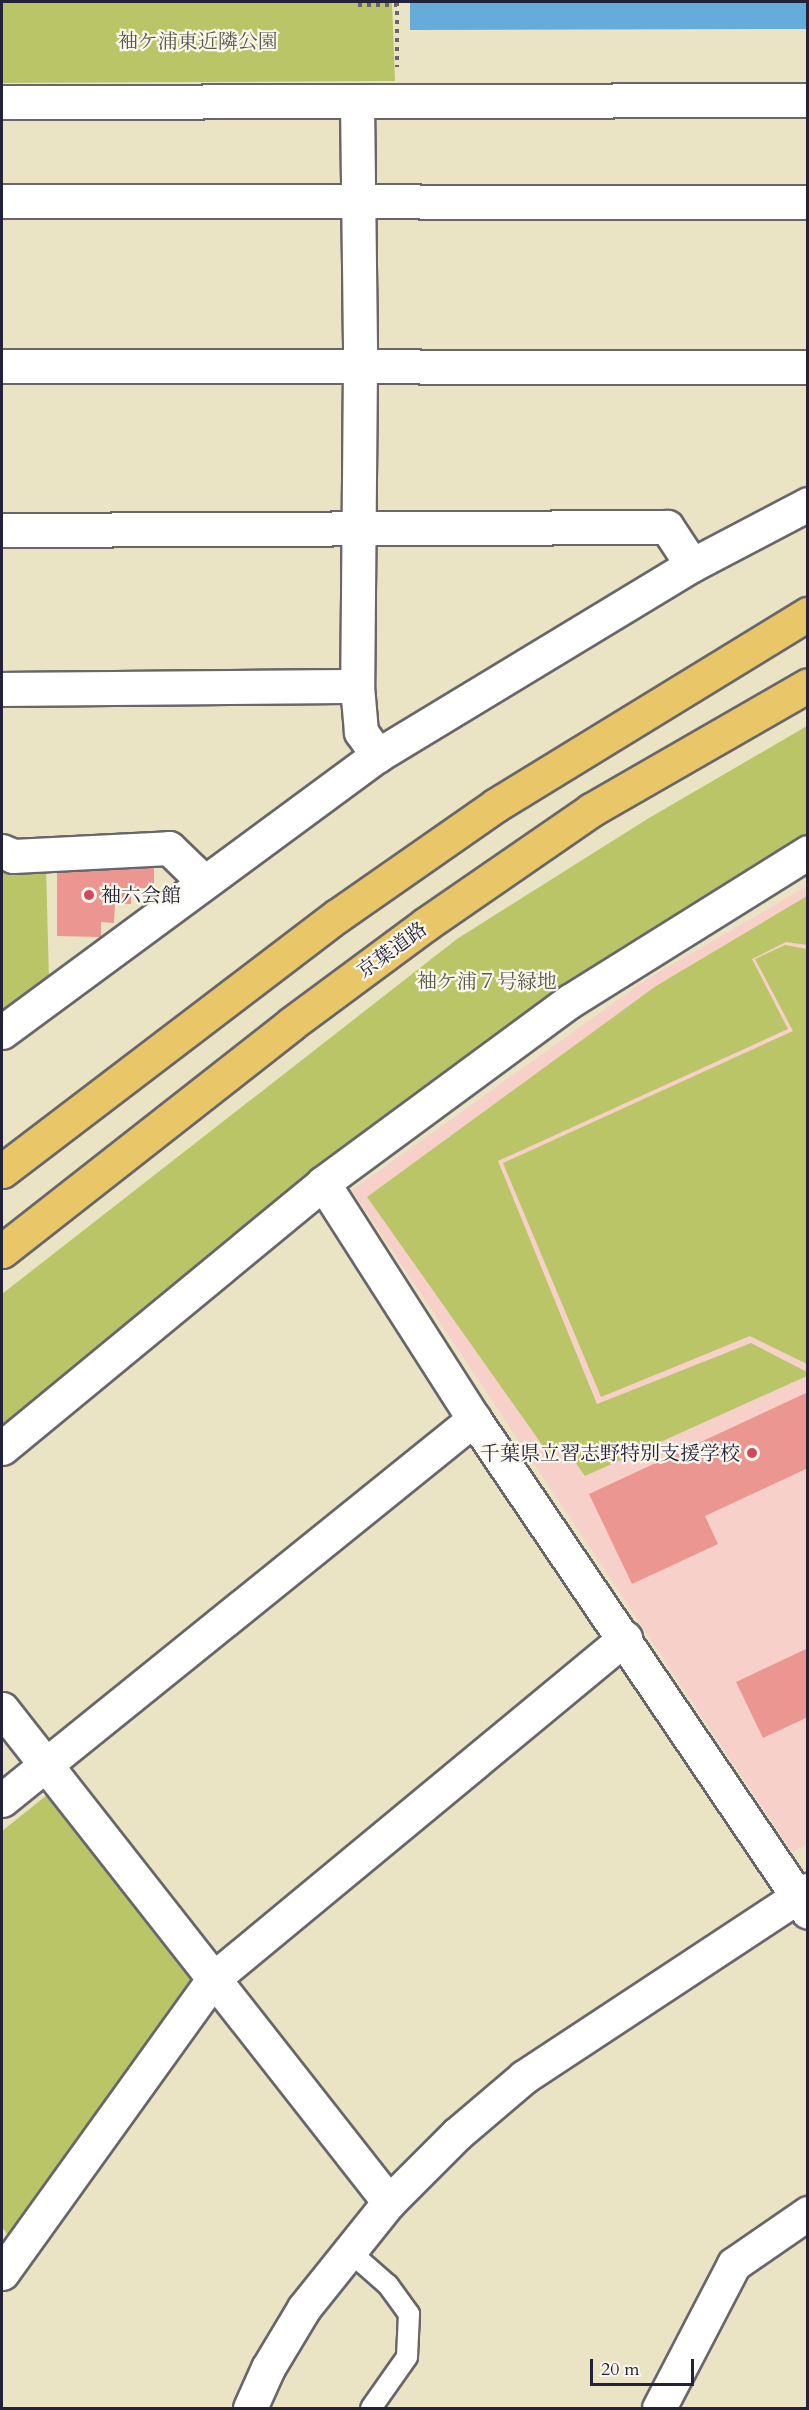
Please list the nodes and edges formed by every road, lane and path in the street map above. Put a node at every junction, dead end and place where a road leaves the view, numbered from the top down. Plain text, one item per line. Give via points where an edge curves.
1 (397, 3) edge
2 (358, 5) dead end
3 (807, 100) edge
4 (357, 101) junction
5 (398, 101) junction
6 (2, 102) edge
7 (2, 201) edge
8 (807, 202) edge
9 (358, 203) junction
10 (360, 365) junction
11 (2, 366) edge
12 (807, 367) edge
13 (807, 504) edge
14 (357, 526) junction
15 (2, 530) edge
16 (692, 565) junction
17 (807, 614) edge
18 (807, 685) edge
19 (357, 686) junction
20 (2, 689) edge
21 (378, 754) junction
22 (2, 851) edge
23 (807, 852) edge
24 (203, 881) junction
25 (2, 1032) edge
26 (2, 1170) edge
27 (323, 1183) junction
28 (2, 1251) edge
29 (474, 1419) junction
30 (2, 1448) edge
31 (625, 1638) junction
32 (2, 1709) edge
33 (46, 1764) junction
34 (2, 1800) edge
35 (804, 1899) edge
36 (213, 1978) junction
37 (389, 2202) junction
38 (807, 2213) edge
39 (348, 2250) junction
40 (4, 2263) edge
41 (250, 2409) edge
42 (371, 2409) edge
43 (659, 2409) edge

1 - 2 path
1 - 5 path
3 - 5 street
4 - 5 street
4 - 6 street
4 - 9 street
7 - 9 street
8 - 9 street
9 - 10 street
10 - 11 street
10 - 12 street
10 - 14 street
13 - 16 street
14 - 15 street
14 - 16 street via 667,527
14 - 19 street
16 - 21 street
17 - 26 highway via 496,805 337,916
18 - 28 highway, 京葉道路 via 591,810 435,918 282,1031
19 - 20 street
19 - 21 street via 361,732
21 - 24 street
22 - 24 street via 13,856 169,848
23 - 27 street via 570,1001
24 - 25 street
27 - 29 street
27 - 30 street
29 - 31 street
29 - 33 street
31 - 35 street
31 - 36 street
32 - 33 street
33 - 34 street
33 - 36 street
35 - 37 street via 524,2078 457,2134
36 - 37 street
36 - 40 street
37 - 39 street
38 - 43 street via 734,2264
39 - 41 street via 304,2308 268,2368
39 - 42 lane via 388,2285 409,2314 407,2357

